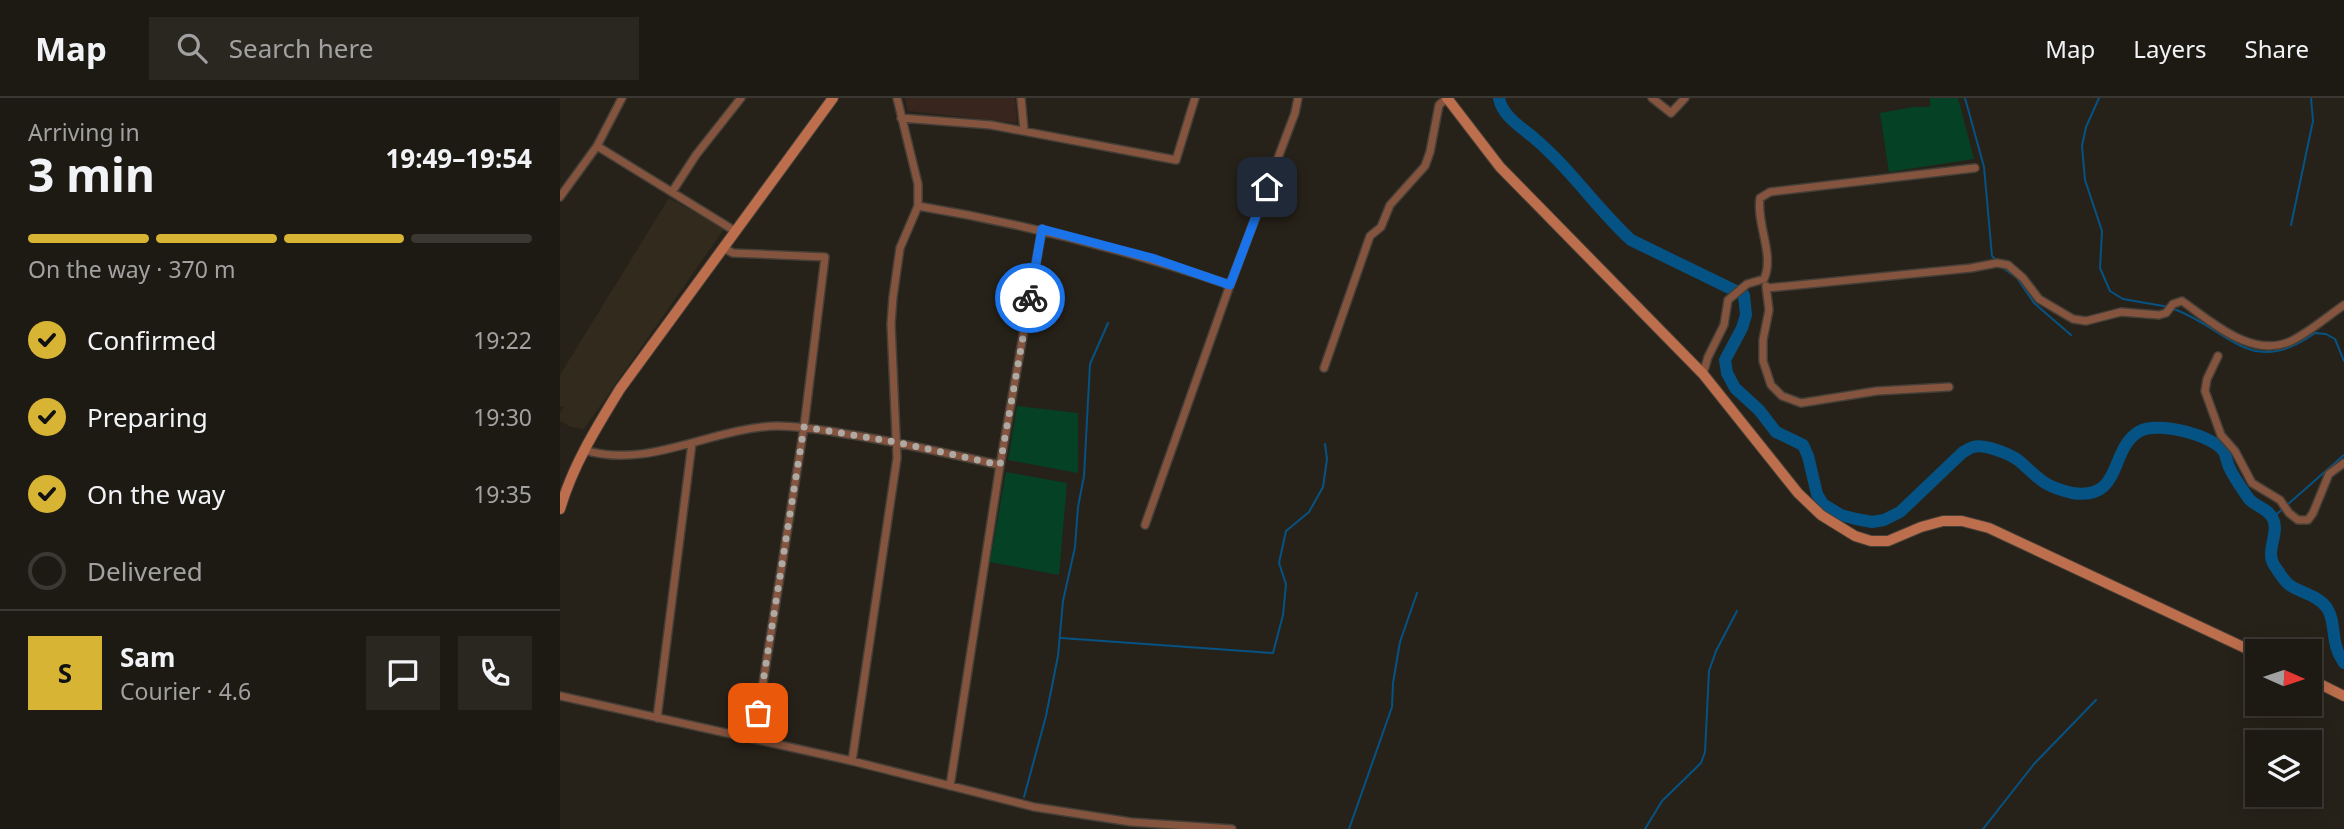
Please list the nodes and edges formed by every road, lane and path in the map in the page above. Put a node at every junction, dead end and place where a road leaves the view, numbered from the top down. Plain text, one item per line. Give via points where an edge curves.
1 (622, 98) edge
2 (741, 98) edge
3 (833, 98) edge
4 (897, 98) edge
5 (1021, 98) edge
6 (1195, 98) edge
7 (1298, 98) edge
8 (1447, 98) edge
9 (1652, 98) edge
10 (1685, 98) edge
11 (901, 118) junction
12 (1024, 130) junction
13 (597, 146) junction
14 (1975, 168) dead end
15 (672, 192) junction
16 (560, 197) edge
17 (918, 206) junction
18 (1042, 229) junction
19 (736, 231) junction
20 (723, 248) junction
21 (1764, 279) junction
22 (1230, 285) junction
23 (1767, 288) junction
24 (2344, 305) edge
25 (2218, 356) dead end
26 (1324, 368) dead end
27 (1703, 374) junction
28 (1949, 387) dead end
29 (804, 427) junction
30 (896, 442) junction
31 (692, 443) junction
32 (584, 450) junction
33 (2344, 463) edge
34 (1000, 465) junction
35 (560, 509) edge
36 (1145, 525) dead end
37 (2245, 648) edge
38 (2322, 685) edge
39 (560, 696) edge
40 (2344, 696) edge
41 (657, 718) junction
42 (754, 739) junction
43 (852, 761) junction
44 (950, 786) junction
45 (1232, 829) edge

1 - 13 street
2 - 15 street
3 - 19 main road
4 - 11 street
5 - 12 street
6 - 12 street via 1176,160
7 - 22 street
8 - 26 street via 1439,105 1425,166 1370,236
8 - 27 main road via 1500,167
9 - 10 street via 1671,113
11 - 12 street
11 - 17 street via 918,184
13 - 15 street
13 - 16 street
14 - 21 street via 1770,192 1759,198 1758,210 1768,269
15 - 19 street
17 - 18 street
17 - 30 street via 900,248 893,297
18 - 22 street via 1152,258
18 - 34 street
19 - 20 main road
20 - 29 street via 733,253 825,257
20 - 32 main road via 621,389
21 - 23 street
21 - 27 street via 1747,284 1728,300 1724,325
22 - 36 street
23 - 24 street via 1997,262 2023,278 2039,299 2073,319 2086,321 2121,312 2159,315 2182,301 2255,345 2292,341
23 - 28 street via 1763,361 1771,385 1782,396 1801,403 1877,391
25 - 33 street via 2205,391 2221,435 2252,483 2280,500 2298,520 2308,520 2329,474
27 - 37 main road via 1798,494 1854,536 1888,541 1943,522 1989,528
29 - 30 street
29 - 31 street via 746,429
29 - 42 street
30 - 34 street
30 - 43 street
31 - 32 street via 620,457
31 - 41 street
32 - 35 main road
34 - 44 street
38 - 40 main road
39 - 41 street
41 - 42 street
42 - 43 street
43 - 44 street
44 - 45 street via 1034,807 1131,822

